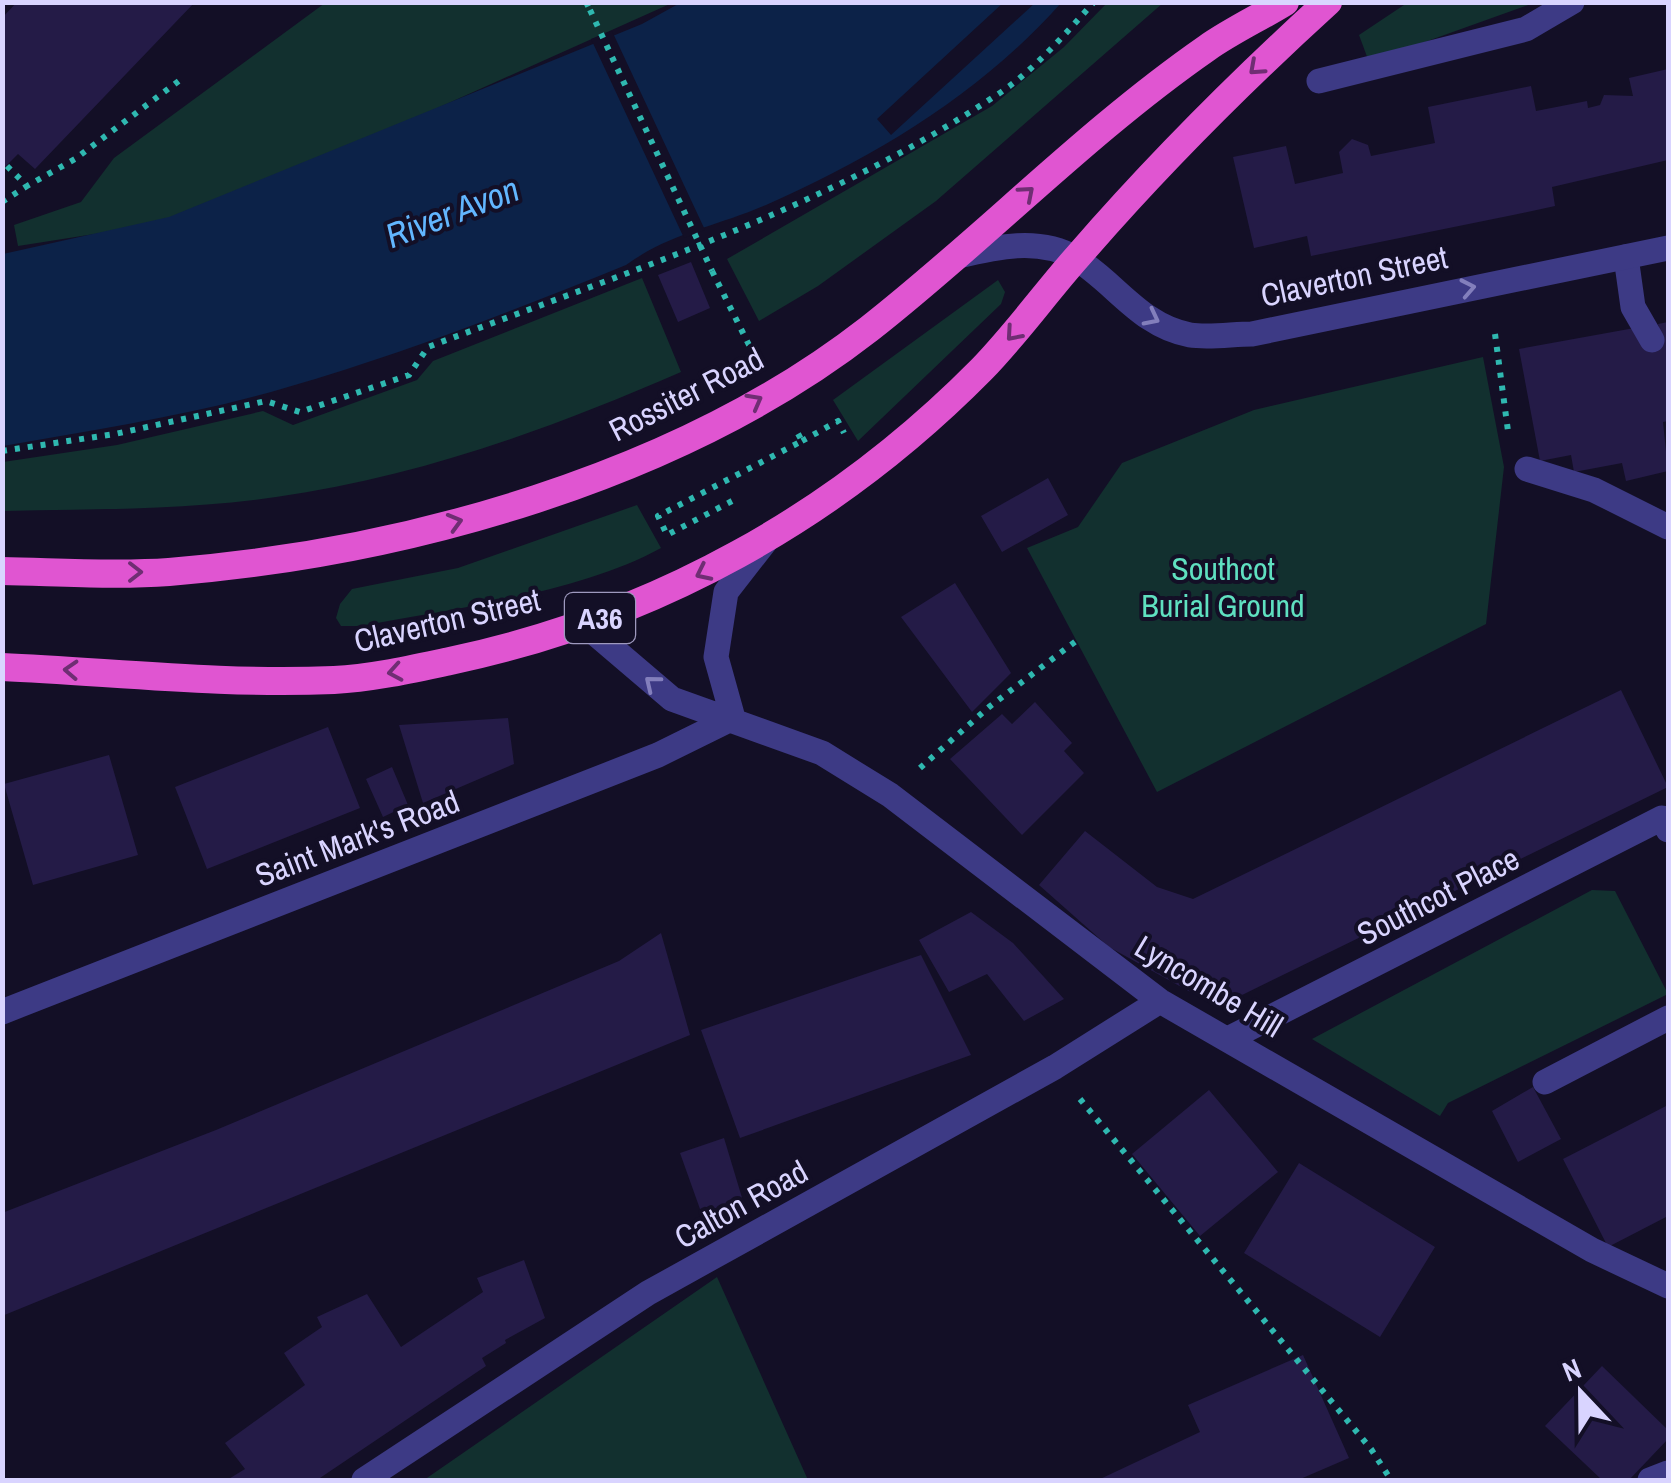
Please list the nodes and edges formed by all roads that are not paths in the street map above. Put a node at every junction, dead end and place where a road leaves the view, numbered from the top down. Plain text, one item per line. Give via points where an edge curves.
1 (1285, 2) edge
2 (1328, 2) edge
3 (1572, 2) edge
4 (1319, 81) dead end
5 (1668, 248) edge
6 (1626, 257) junction
7 (954, 258) junction
8 (1076, 258) junction
9 (1652, 340) dead end
10 (1528, 469) dead end
11 (1668, 527) edge
12 (765, 542) junction
13 (2, 571) edge
14 (584, 624) junction
15 (2, 667) edge
16 (733, 718) junction
17 (1668, 830) edge
18 (1160, 1001) junction
19 (2, 1012) edge
20 (1668, 1018) edge
21 (1230, 1038) junction
22 (1545, 1082) dead end
23 (1668, 1286) edge
24 (1668, 1472) edge
25 (364, 1480) edge
26 (1650, 1480) edge

7 -> 1 highway, Rossiter Road via 1207,48
2 -> 8 highway, A36 via 1240,82
3 - 4 street via 1526,28
5 - 6 street, Claverton Street
8 -> 6 street, Claverton Street via 1147,318 1190,334 1252,334
6 - 9 street via 1633,308
7 - 8 street, Claverton Street via 1004,246 1048,248
13 -> 7 highway, Rossiter Road via 164,572 271,562 404,537 532,500 666,449 774,391 866,331
8 -> 12 highway, Claverton Street / A36 via 983,368 896,451
10 - 11 street via 1594,490
12 -> 14 highway, Claverton Street / A36
12 - 16 street via 726,592 716,657
14 -> 15 highway, Claverton Street / A36 via 501,650 338,680
16 -> 14 street, Lyncombe Hill via 672,699
16 - 18 street, Lyncombe Hill via 822,753 890,795
16 - 19 street, Saint Mark's Road via 658,754
17 - 21 street, Southcot Place via 1662,818
18 - 21 street, Lyncombe Hill
18 - 25 street, Calton Road via 648,1294
20 - 22 street
21 - 23 street, Lyncombe Hill via 1592,1250
24 - 26 street

